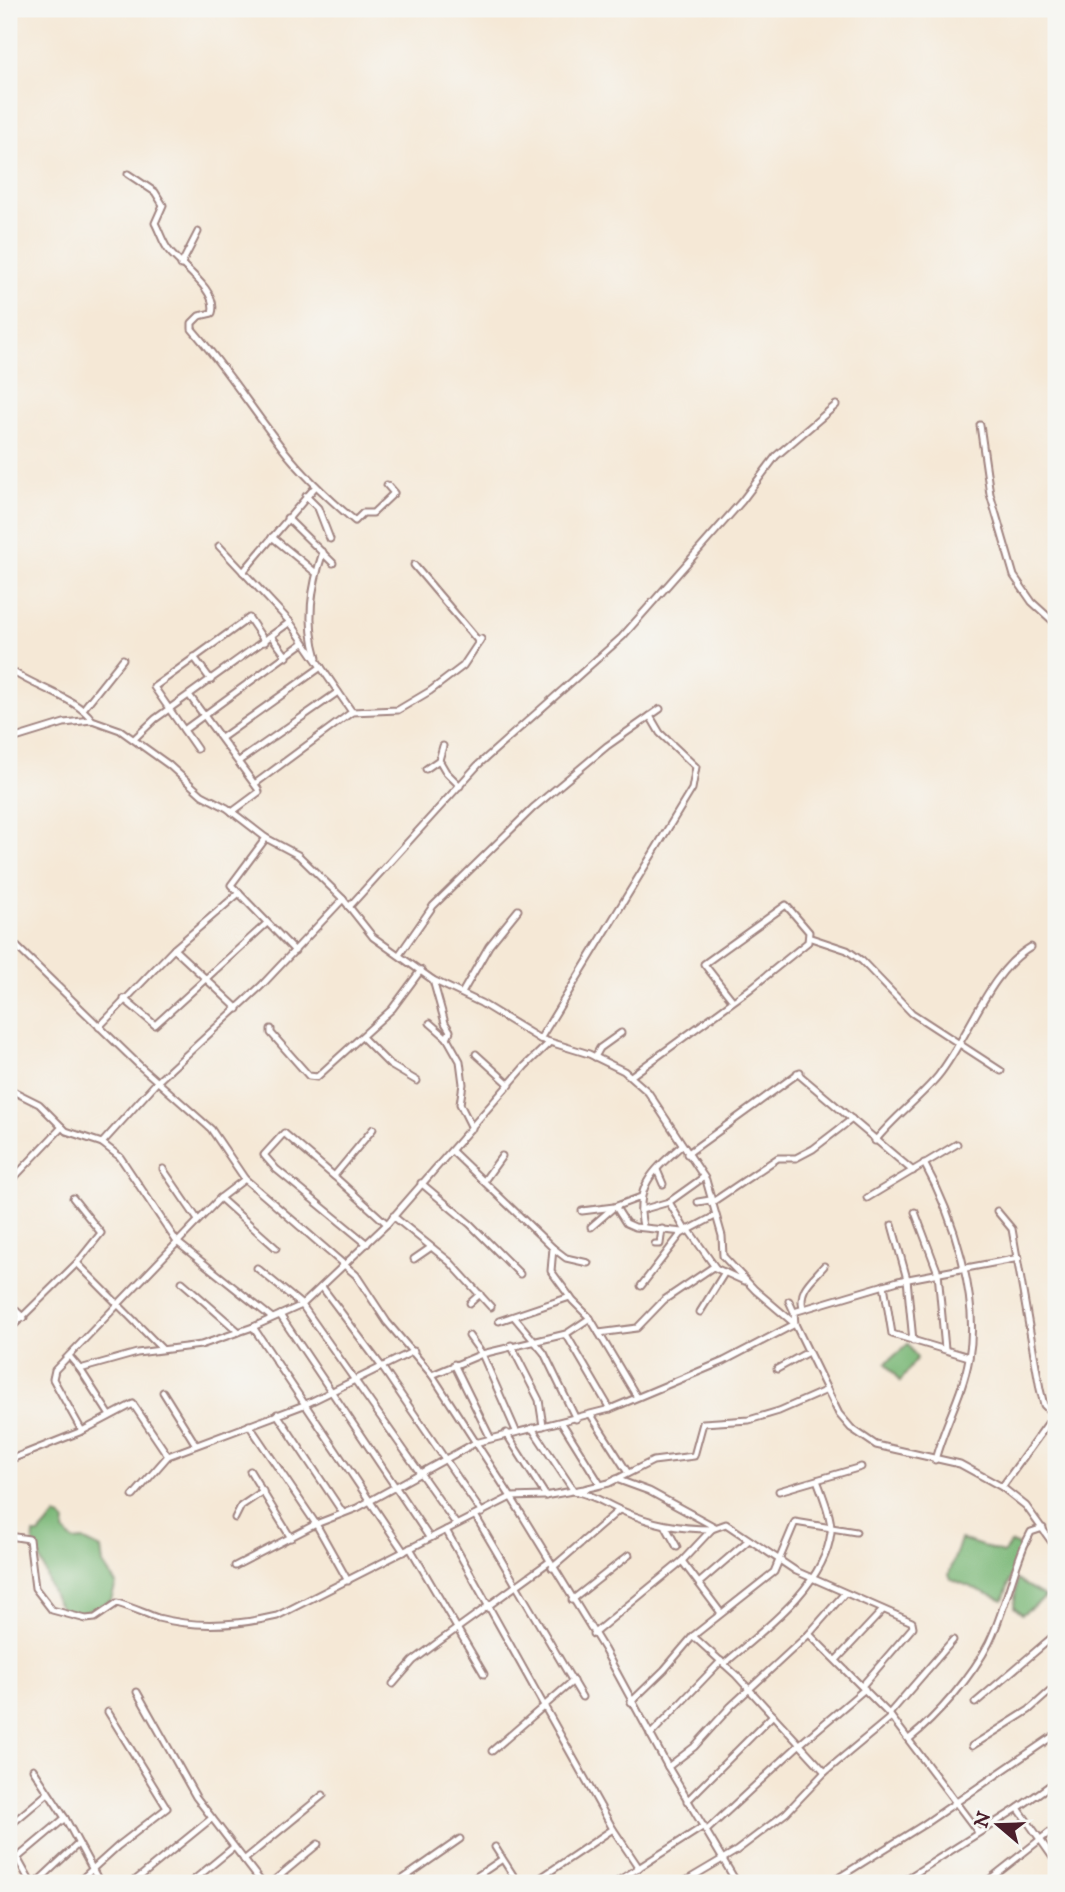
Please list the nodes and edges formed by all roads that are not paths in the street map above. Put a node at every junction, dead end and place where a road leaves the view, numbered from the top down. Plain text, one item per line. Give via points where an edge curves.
1 (128, 174) dead end
2 (198, 232) dead end
3 (181, 265) junction
4 (836, 405) dead end
5 (980, 425) dead end
6 (387, 485) dead end
7 (316, 486) junction
8 (306, 496) junction
9 (287, 518) junction
10 (272, 537) junction
11 (330, 539) dead end
12 (219, 546) dead end
13 (323, 552) junction
14 (333, 564) dead end
15 (414, 565) dead end
16 (243, 572) junction
17 (316, 573) junction
18 (290, 622) junction
19 (1056, 624) edge
20 (272, 637) junction
21 (265, 642) junction
22 (303, 643) junction
23 (194, 657) junction
24 (288, 657) junction
25 (122, 659) dead end
26 (320, 665) junction
27 (9, 669) edge
28 (211, 680) junction
29 (338, 692) junction
30 (190, 695) junction
31 (84, 708) junction
32 (170, 709) junction
33 (660, 709) dead end
34 (352, 712) junction
35 (207, 716) junction
36 (650, 716) junction
37 (92, 720) junction
38 (184, 730) junction
39 (223, 737) junction
40 (134, 739) junction
41 (9, 740) edge
42 (443, 746) dead end
43 (197, 749) dead end
44 (439, 760) junction
45 (239, 761) junction
46 (426, 769) dead end
47 (256, 783) junction
48 (460, 786) junction
49 (232, 812) junction
50 (267, 838) junction
51 (239, 893) junction
52 (343, 899) junction
53 (349, 907) junction
54 (518, 910) dead end
55 (267, 923) junction
56 (811, 938) junction
57 (9, 939) edge
58 (1031, 947) dead end
59 (174, 949) junction
60 (295, 951) junction
61 (398, 955) junction
62 (421, 971) junction
63 (205, 978) junction
64 (433, 980) junction
65 (462, 993) junction
66 (124, 999) junction
67 (733, 1001) junction
68 (238, 1009) junction
69 (430, 1023) dead end
70 (99, 1027) junction
71 (271, 1029) dead end
72 (621, 1033) dead end
73 (362, 1038) junction
74 (447, 1038) junction
75 (540, 1039) junction
76 (549, 1043) junction
77 (960, 1046) junction
78 (475, 1054) dead end
79 (595, 1057) junction
80 (1001, 1071) dead end
81 (631, 1076) junction
82 (417, 1081) dead end
83 (157, 1082) junction
84 (510, 1085) junction
85 (9, 1089) edge
86 (852, 1119) junction
87 (62, 1127) junction
88 (472, 1128) junction
89 (373, 1129) dead end
90 (875, 1141) junction
91 (102, 1143) junction
92 (957, 1144) dead end
93 (681, 1146) junction
94 (452, 1151) junction
95 (687, 1154) junction
96 (502, 1156) dead end
97 (924, 1163) junction
98 (163, 1169) dead end
99 (657, 1170) junction
100 (913, 1171) junction
101 (334, 1176) junction
102 (704, 1177) junction
103 (245, 1179) junction
104 (484, 1181) junction
105 (9, 1183) edge
106 (421, 1183) junction
107 (663, 1184) dead end
108 (641, 1197) junction
109 (73, 1198) dead end
110 (220, 1198) junction
111 (867, 1198) dead end
112 (711, 1201) junction
113 (669, 1202) junction
114 (698, 1202) dead end
115 (615, 1208) junction
116 (641, 1210) junction
117 (582, 1211) dead end
118 (997, 1211) dead end
119 (915, 1212) dead end
120 (393, 1216) junction
121 (715, 1216) junction
122 (198, 1220) junction
123 (387, 1224) junction
124 (643, 1226) junction
125 (892, 1226) dead end
126 (591, 1227) dead end
127 (662, 1230) junction
128 (685, 1231) junction
129 (177, 1242) junction
130 (367, 1244) junction
131 (655, 1244) dead end
132 (276, 1248) dead end
133 (430, 1248) junction
134 (554, 1248) junction
135 (723, 1256) junction
136 (1019, 1258) junction
137 (414, 1259) dead end
138 (77, 1263) junction
139 (346, 1263) junction
140 (588, 1263) dead end
141 (824, 1266) dead end
142 (716, 1267) junction
143 (257, 1268) dead end
144 (962, 1268) junction
145 (725, 1272) junction
146 (937, 1273) junction
147 (520, 1275) dead end
148 (907, 1279) junction
149 (182, 1282) dead end
150 (747, 1282) junction
151 (884, 1284) junction
152 (641, 1286) dead end
153 (322, 1287) junction
154 (480, 1294) junction
155 (570, 1297) junction
156 (789, 1301) dead end
157 (470, 1303) dead end
158 (9, 1304) edge
159 (116, 1306) junction
160 (302, 1306) junction
161 (491, 1307) dead end
162 (803, 1308) junction
163 (699, 1312) dead end
164 (794, 1312) junction
165 (280, 1315) junction
166 (271, 1317) junction
167 (24, 1318) junction
168 (515, 1318) junction
169 (590, 1318) junction
170 (499, 1321) dead end
171 (795, 1324) junction
172 (253, 1327) junction
173 (9, 1330) edge
174 (239, 1332) junction
175 (566, 1334) junction
176 (599, 1334) junction
177 (469, 1336) dead end
178 (534, 1340) junction
179 (913, 1341) junction
180 (511, 1345) junction
181 (162, 1349) junction
182 (945, 1349) junction
183 (414, 1351) junction
184 (808, 1352) junction
185 (482, 1354) junction
186 (69, 1356) junction
187 (969, 1357) junction
188 (454, 1364) junction
189 (382, 1367) junction
190 (80, 1369) junction
191 (777, 1369) dead end
192 (432, 1375) junction
193 (356, 1380) junction
194 (827, 1390) junction
195 (163, 1392) dead end
196 (331, 1393) junction
197 (637, 1397) junction
198 (304, 1405) junction
199 (610, 1409) junction
200 (1055, 1413) edge
201 (109, 1414) junction
202 (276, 1414) junction
203 (591, 1415) junction
204 (576, 1419) junction
205 (562, 1423) junction
206 (249, 1425) junction
207 (543, 1426) junction
208 (532, 1428) junction
209 (516, 1431) junction
210 (82, 1432) junction
211 (506, 1433) junction
212 (490, 1437) junction
213 (475, 1443) junction
214 (196, 1445) junction
215 (168, 1456) junction
216 (445, 1459) junction
217 (9, 1460) edge
218 (935, 1460) junction
219 (860, 1467) dead end
220 (250, 1471) dead end
221 (421, 1472) junction
222 (628, 1474) junction
223 (616, 1479) junction
224 (817, 1480) junction
225 (600, 1484) junction
226 (393, 1486) junction
227 (1002, 1488) junction
228 (263, 1491) junction
229 (574, 1491) junction
230 (779, 1491) dead end
231 (133, 1496) dead end
232 (546, 1496) junction
233 (511, 1497) junction
234 (368, 1501) junction
235 (619, 1510) junction
236 (343, 1513) junction
237 (479, 1515) junction
238 (235, 1518) dead end
239 (316, 1524) junction
240 (456, 1524) junction
241 (666, 1527) junction
242 (714, 1528) junction
243 (1043, 1528) junction
244 (446, 1530) junction
245 (831, 1531) junction
246 (856, 1532) dead end
247 (9, 1536) edge
248 (429, 1537) junction
249 (291, 1538) junction
250 (749, 1540) junction
251 (1055, 1543) edge
252 (677, 1547) dead end
253 (410, 1548) junction
254 (404, 1552) junction
255 (629, 1555) dead end
256 (682, 1561) junction
257 (780, 1562) junction
258 (550, 1565) junction
259 (235, 1566) dead end
260 (813, 1579) junction
261 (348, 1581) junction
262 (699, 1583) junction
263 (516, 1584) junction
264 (844, 1594) junction
265 (572, 1600) junction
266 (488, 1608) junction
267 (883, 1610) junction
268 (721, 1613) junction
269 (458, 1629) junction
270 (593, 1634) junction
271 (809, 1634) junction
272 (1056, 1634) edge
273 (693, 1636) junction
274 (953, 1640) dead end
275 (837, 1660) junction
276 (722, 1662) junction
277 (484, 1674) dead end
278 (573, 1681) junction
279 (393, 1684) dead end
280 (1056, 1686) edge
281 (864, 1687) junction
282 (750, 1689) junction
283 (137, 1692) dead end
284 (582, 1697) dead end
285 (631, 1702) junction
286 (975, 1703) dead end
287 (544, 1706) junction
288 (108, 1712) dead end
289 (773, 1715) junction
290 (890, 1715) junction
291 (1056, 1734) edge
292 (650, 1735) junction
293 (909, 1739) junction
294 (799, 1745) junction
295 (972, 1746) dead end
296 (492, 1751) dead end
297 (668, 1767) junction
298 (33, 1769) dead end
299 (825, 1772) junction
300 (1056, 1781) edge
301 (48, 1793) junction
302 (323, 1795) dead end
303 (687, 1801) junction
304 (957, 1801) junction
305 (1018, 1808) junction
306 (65, 1818) junction
307 (212, 1818) junction
308 (9, 1826) edge
309 (1056, 1827) edge
310 (613, 1829) junction
311 (705, 1829) junction
312 (978, 1832) junction
313 (460, 1839) dead end
314 (1041, 1841) junction
315 (78, 1844) junction
316 (318, 1844) dead end
317 (234, 1847) junction
318 (495, 1847) dead end
319 (9, 1849) edge
320 (16, 1856) junction
321 (722, 1858) junction
322 (244, 1860) junction
323 (501, 1860) junction
324 (1056, 1862) edge
325 (9, 1865) edge
326 (639, 1868) junction
327 (92, 1870) junction
328 (257, 1877) junction
329 (30, 1883) edge
330 (36, 1883) edge
331 (78, 1883) edge
332 (100, 1883) edge
333 (132, 1883) edge
334 (190, 1883) edge
335 (250, 1883) edge
336 (262, 1883) edge
337 (271, 1883) edge
338 (397, 1883) edge
339 (467, 1883) edge
340 (518, 1883) edge
341 (533, 1883) edge
342 (615, 1883) edge
343 (682, 1883) edge
344 (737, 1883) edge
345 (830, 1883) edge
346 (901, 1883) edge
347 (985, 1883) edge

1 - 3 street via 155,192 163,205 155,223 167,250
2 - 3 street
3 - 7 street via 200,283 214,309 192,323 192,329
4 - 48 street via 776,456 622,637
5 - 19 street via 989,494 1014,576 1032,602
6 - 7 street via 394,493 373,513 363,513 355,522
7 - 8 street
8 - 9 street
8 - 11 street via 318,508
9 - 10 street
9 - 13 street
10 - 16 street
10 - 17 street
12 - 16 street
13 - 14 street
13 - 17 street
15 - 34 street via 480,640 463,666 398,710
16 - 18 street
17 - 26 street via 310,612
18 - 20 street
18 - 22 street
20 - 21 street
20 - 24 street
21 - 23 street via 249,618
21 - 28 street
22 - 24 street
22 - 26 street
23 - 28 street
23 - 32 street via 154,687
24 - 35 street
25 - 31 street
26 - 29 street
26 - 39 street
27 - 31 street
28 - 30 street
29 - 34 street
29 - 45 street
30 - 32 street
30 - 35 street
31 - 37 street
32 - 38 street
32 - 40 street
33 - 36 street
34 - 47 street
35 - 38 street
35 - 39 street
36 - 61 street via 533,808 433,906
36 - 75 street via 660,733 696,767 692,789
37 - 40 street
37 - 41 street via 64,723
38 - 43 street
39 - 45 street
40 - 49 street via 193,788
42 - 44 street
44 - 46 street
44 - 48 street
45 - 47 street
47 - 49 street via 259,792
48 - 53 street
49 - 50 street
50 - 51 street via 231,885
50 - 52 street via 298,855
51 - 55 street
51 - 59 street
52 - 53 street
52 - 60 street
53 - 61 street via 373,937
54 - 65 street via 489,946
55 - 60 street
55 - 63 street
56 - 67 street
56 - 67 street via 786,905 704,964
56 - 77 street via 847,950 912,1013
57 - 70 street
58 - 77 street via 1006,965
59 - 63 street
59 - 66 street
60 - 68 street
61 - 62 street
62 - 64 street
62 - 73 street
63 - 66 street via 155,1025
63 - 68 street
64 - 65 street
64 - 74 street via 450,1031
65 - 75 street
66 - 70 street
67 - 81 street
68 - 83 street
69 - 74 street
70 - 83 street
71 - 73 street via 313,1079
72 - 79 street
73 - 82 street via 390,1065
74 - 88 street via 460,1061 460,1104
75 - 76 street
76 - 79 street
76 - 84 street
77 - 80 street
77 - 90 street via 937,1077
78 - 84 street
79 - 81 street
81 - 93 street via 648,1092
83 - 91 street
83 - 103 street via 211,1129
84 - 88 street
85 - 87 street via 39,1104
86 - 90 street
86 - 95 street via 798,1073
86 - 112 street via 813,1149 796,1158 778,1158
87 - 91 street
87 - 105 street
88 - 94 street
89 - 101 street
90 - 100 street
91 - 129 street via 120,1157
92 - 97 street
93 - 95 street
93 - 99 street
94 - 104 street
94 - 106 street
95 - 102 street
96 - 104 street
97 - 100 street
97 - 144 street via 939,1189
98 - 122 street
99 - 107 street
99 - 108 street via 646,1180
100 - 111 street
101 - 123 street
101 - 130 street via 284,1133 264,1155
102 - 112 street
102 - 113 street
103 - 110 street
103 - 139 street
104 - 134 street
106 - 120 street
106 - 147 street
108 - 115 street
108 - 116 street
109 - 138 street via 102,1233
110 - 122 street
110 - 132 street
112 - 114 street
112 - 121 street
113 - 116 street
113 - 128 street
115 - 117 street
115 - 124 street via 626,1223
115 - 126 street
116 - 124 street
118 - 136 street via 1012,1229
119 - 146 street
120 - 123 street
120 - 133 street
121 - 128 street
121 - 135 street
122 - 129 street
123 - 130 street
124 - 127 street
125 - 148 street
127 - 128 street
127 - 131 street via 660,1244
128 - 142 street
128 - 152 street
129 - 159 street
129 - 166 street
130 - 139 street
133 - 137 street
133 - 154 street
134 - 140 street via 566,1258
134 - 155 street via 551,1271
135 - 142 street
135 - 150 street
136 - 144 street
136 - 200 street via 1040,1389 1044,1405
138 - 159 street
138 - 167 street
139 - 153 street
139 - 183 street via 387,1322
141 - 162 street via 803,1290
142 - 145 street
142 - 176 street via 671,1294 637,1328
143 - 160 street
144 - 146 street
144 - 187 street via 971,1319
145 - 150 street
145 - 163 street
146 - 148 street
146 - 182 street
148 - 151 street
148 - 179 street
149 - 174 street
150 - 171 street
151 - 162 street
151 - 179 street via 890,1331
153 - 160 street
153 - 189 street
154 - 157 street
154 - 161 street
155 - 168 street
155 - 169 street
156 - 164 street
158 - 167 street
159 - 181 street
159 - 186 street
160 - 165 street
160 - 193 street
162 - 164 street
164 - 171 street
165 - 166 street
165 - 196 street
166 - 172 street
167 - 173 street
168 - 170 street
168 - 178 street
169 - 175 street
169 - 176 street
171 - 184 street
171 - 197 street via 731,1358
172 - 174 street
172 - 198 street
174 - 181 street via 201,1345
175 - 178 street
175 - 199 street
176 - 197 street
177 - 185 street
178 - 180 street
178 - 204 street via 561,1382
179 - 182 street
180 - 185 street
180 - 207 street via 539,1400
181 - 190 street
182 - 187 street
183 - 189 street
183 - 192 street
184 - 191 street
184 - 194 street
185 - 188 street
185 - 209 street
186 - 190 street
186 - 210 street via 53,1378
187 - 218 street
188 - 192 street
188 - 212 street
189 - 193 street
189 - 216 street
190 - 201 street
192 - 213 street
193 - 196 street
193 - 221 street
194 - 218 street via 844,1421 865,1440
194 - 222 street via 759,1417 706,1422 694,1456 663,1458
195 - 214 street
196 - 198 street
196 - 226 street
197 - 199 street
198 - 202 street
198 - 234 street
199 - 203 street
200 - 227 street
201 - 210 street
201 - 215 street via 133,1404
202 - 206 street
202 - 236 street
203 - 204 street
203 - 222 street
204 - 205 street
205 - 207 street
205 - 225 street
206 - 214 street
206 - 239 street
207 - 208 street
208 - 209 street
208 - 229 street
209 - 211 street
210 - 217 street
211 - 212 street
211 - 232 street
212 - 213 street
213 - 216 street
213 - 233 street
214 - 215 street
215 - 231 street
216 - 221 street
216 - 237 street
218 - 227 street via 960,1464
219 - 224 street
220 - 228 street
221 - 226 street
221 - 240 street
222 - 223 street
223 - 225 street
223 - 242 street via 649,1491
224 - 230 street
224 - 245 street
225 - 229 street
226 - 234 street
226 - 248 street
227 - 243 street via 1026,1506
228 - 238 street via 241,1506
228 - 249 street
229 - 232 street
229 - 235 street via 591,1494
232 - 233 street
233 - 237 street
233 - 258 street
234 - 236 street
234 - 254 street
235 - 241 street
235 - 258 street
236 - 239 street
237 - 240 street
237 - 263 street
239 - 249 street
239 - 261 street
240 - 244 street
241 - 242 street
241 - 252 street
242 - 250 street via 726,1524
242 - 256 street
243 - 251 street
243 - 293 street via 1031,1532 978,1660 934,1716
244 - 248 street
244 - 266 street
245 - 246 street
245 - 257 street via 795,1522
245 - 260 street
247 - 261 street via 29,1539 35,1588 43,1600 52,1610 77,1618 95,1618 117,1603 170,1620 218,1625 253,1621 277,1616
248 - 253 street
249 - 259 street
250 - 257 street
250 - 262 street
253 - 254 street
253 - 269 street
254 - 261 street
255 - 265 street
256 - 262 street
256 - 270 street
257 - 260 street
257 - 268 street via 770,1577
258 - 263 street
258 - 265 street
260 - 264 street
260 - 276 street via 785,1611
262 - 268 street
263 - 266 street
263 - 278 street
264 - 267 street
264 - 271 street
265 - 270 street
266 - 269 street
266 - 287 street
267 - 275 street
267 - 281 street via 912,1622 913,1627
268 - 273 street
269 - 277 street
269 - 279 street via 413,1661
270 - 285 street
271 - 275 street
271 - 282 street
272 - 286 street
273 - 276 street
273 - 285 street
274 - 290 street
275 - 281 street
276 - 282 street
276 - 292 street
278 - 284 street
278 - 287 street
280 - 295 street
281 - 290 street
281 - 294 street
282 - 289 street
282 - 297 street
283 - 307 street
285 - 292 street
287 - 296 street
287 - 310 street
288 - 327 street via 167,1808
289 - 294 street
289 - 303 street
290 - 293 street
290 - 299 street
291 - 304 street
292 - 297 street
293 - 304 street
294 - 299 street
294 - 311 street
297 - 303 street
298 - 301 street
299 - 321 street via 786,1813
300 - 305 street
301 - 306 street
301 - 308 street
302 - 322 street
303 - 311 street
304 - 312 street
304 - 345 street
305 - 312 street
305 - 314 street
306 - 315 street
306 - 320 street
307 - 317 street
307 - 333 street
309 - 314 street
310 - 326 street
310 - 341 street
311 - 321 street
311 - 326 street
312 - 346 street
313 - 338 street
314 - 324 street
314 - 347 street
315 - 327 street
315 - 330 street
316 - 337 street
317 - 322 street
317 - 334 street
318 - 323 street
319 - 320 street
320 - 325 street
320 - 329 street
321 - 343 street
321 - 344 street
322 - 328 street
323 - 339 street
323 - 340 street
326 - 342 street
327 - 331 street
327 - 332 street
328 - 335 street
328 - 336 street

